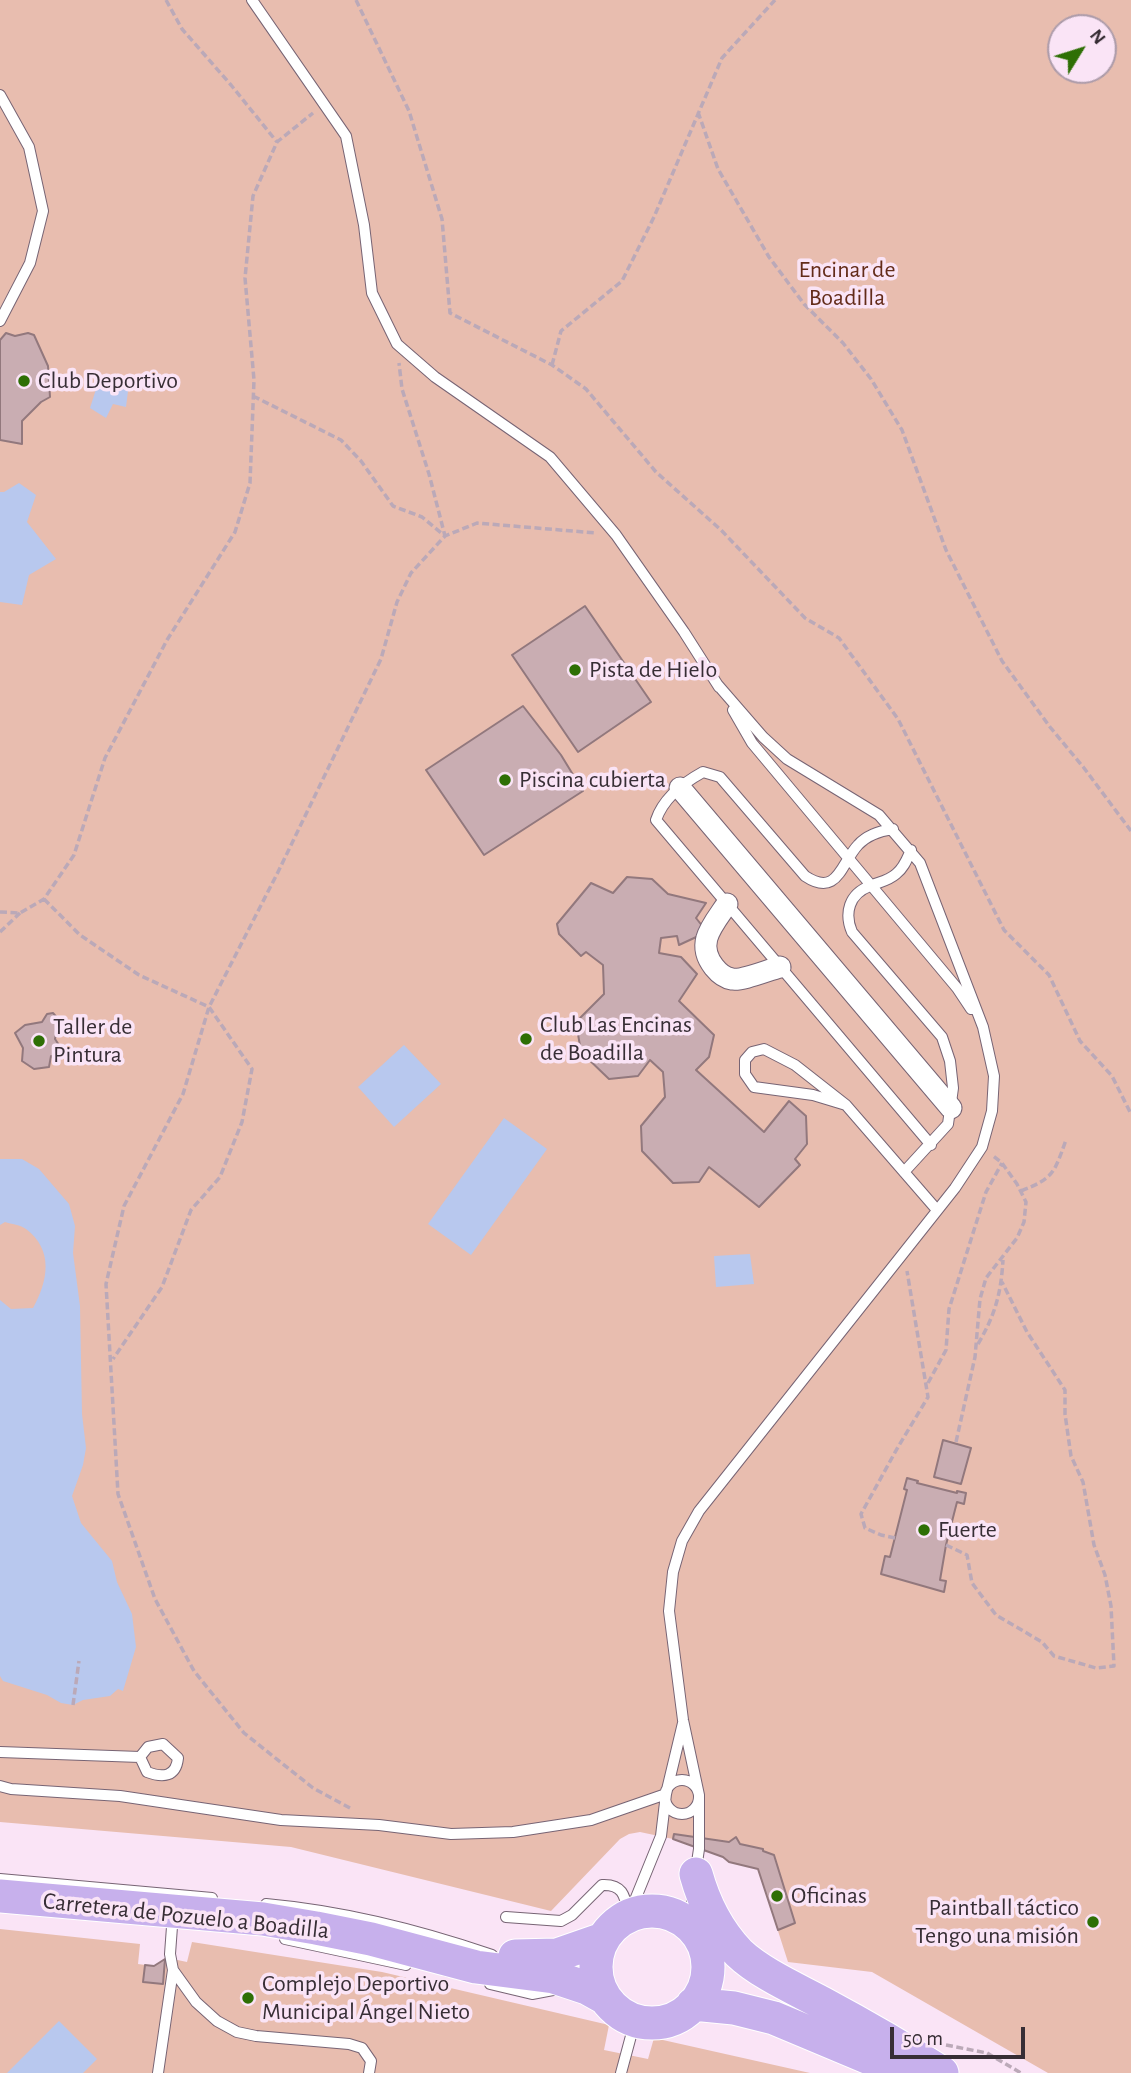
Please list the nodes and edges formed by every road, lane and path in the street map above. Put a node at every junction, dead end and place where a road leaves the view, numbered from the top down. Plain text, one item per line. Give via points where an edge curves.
1 (166, 0) edge
2 (251, 0) edge
3 (775, 0) edge
4 (357, 2) edge
5 (0, 95) edge
6 (323, 104) junction
7 (698, 112) junction
8 (277, 142) junction
9 (0, 321) edge
10 (397, 344) junction
11 (552, 365) junction
12 (253, 396) junction
13 (616, 535) junction
14 (445, 536) junction
15 (717, 684) junction
16 (680, 788) junction
17 (893, 829) junction
18 (1131, 831) edge
19 (911, 850) junction
20 (849, 860) junction
21 (871, 885) junction
22 (44, 899) junction
23 (727, 904) junction
24 (0, 912) edge
25 (20, 913) junction
26 (0, 933) edge
27 (780, 967) junction
28 (209, 1007) junction
29 (983, 1027) junction
30 (846, 1105) junction
31 (951, 1108) junction
32 (1131, 1114) edge
33 (1066, 1140) dead end
34 (931, 1145) junction
35 (982, 1147) junction
36 (1002, 1163) junction
37 (904, 1172) junction
38 (1021, 1191) junction
39 (937, 1210) junction
40 (900, 1254) junction
41 (1003, 1259) junction
42 (1002, 1282) junction
43 (976, 1346) junction
44 (112, 1361) junction
45 (928, 1385) junction
46 (956, 1442) dead end
47 (895, 1538) dead end
48 (946, 1545) dead end
49 (79, 1661) dead end
50 (74, 1705) dead end
51 (683, 1720) junction
52 (0, 1752) edge
53 (140, 1757) dead end
54 (0, 1786) edge
55 (666, 1794) junction
56 (699, 1795) junction
57 (379, 1825) junction
58 (696, 1874) junction
59 (0, 1879) edge
60 (0, 1896) edge
61 (221, 1899) dead end
62 (248, 1902) dead end
63 (506, 1917) dead end
64 (173, 1923) junction
65 (618, 1923) junction
66 (695, 1932) junction
67 (271, 1936) dead end
68 (371, 1939) junction
69 (417, 1968) dead end
70 (488, 1969) junction
71 (173, 1970) junction
72 (592, 1992) junction
73 (693, 2004) junction
74 (635, 2021) junction
75 (158, 2073) edge
76 (369, 2073) edge
77 (621, 2073) edge
78 (905, 2073) edge
79 (932, 2073) edge
80 (942, 2073) edge

1 - 8 path via 182,29
2 - 6 lane
3 - 7 path via 722,58
4 - 11 path via 409,111 442,219 450,313
5 - 9 lane via 29,147 43,211 30,263
6 - 8 path
6 - 10 lane via 346,136 372,293
7 - 11 path via 622,281 561,331
7 - 18 path via 718,169 769,257 804,304 843,342 902,430 946,550 1002,661
8 - 12 path via 253,196 245,278
10 - 13 lane via 435,377 550,457
10 - 14 path via 402,388
11 - 32 path via 586,389 656,472 721,530 805,618 839,638 898,719 1004,930 1049,975 1080,1041 1112,1076
12 - 14 path via 341,440 393,506 422,517
12 - 22 path via 250,483 235,532 167,640 105,758 74,855
13 - 14 path via 477,523
13 - 15 lane
14 - 28 path via 411,573 397,602 381,659
15 - 17 lane via 787,759 879,815
15 - 20 lane via 752,743
16 - 20 lane via 703,772 720,777 814,882 833,880
16 - 23 lane via 661,806 656,820
16 - 31 street
17 - 19 lane
17 - 20 lane via 865,839
19 - 21 lane via 896,874
19 - 29 lane
20 - 21 lane
21 - 29 lane via 957,988
21 - 31 lane via 854,898 846,919 852,932 942,1037 950,1061
22 - 25 path
22 - 28 path via 80,935 139,975
23 - 27 lane
23 - 27 street via 710,928 704,948 718,973 733,979
24 - 25 path
25 - 26 path
27 - 34 lane
28 - 44 path via 183,1094 124,1206 106,1284
28 - 44 path via 251,1069 242,1122 220,1177 191,1210 162,1287
29 - 35 lane via 994,1076 992,1111
30 - 30 lane via 795,1065 764,1049 752,1052 746,1060 745,1074 754,1087
30 - 37 lane
31 - 34 lane via 948,1124
33 - 38 path via 1056,1169 1043,1182
34 - 37 lane
35 - 36 path
35 - 39 lane
36 - 38 path
36 - 45 path via 986,1192 949,1309 946,1350
37 - 39 lane
38 - 41 path via 1026,1202 1024,1222
39 - 40 lane
40 - 45 path via 909,1276
40 - 51 lane via 699,1511 682,1541 669,1611
41 - 42 path
41 - 43 path via 986,1278
42 - 43 path via 991,1321
42 - 48 path via 1027,1332 1065,1390 1071,1456 1083,1482 1111,1606 1114,1666 1096,1668 1054,1656 1042,1642 996,1615 972,1583 967,1555
43 - 46 path
44 - 57 path via 118,1494 155,1599 194,1671 244,1733 313,1788
45 - 47 path via 928,1397 861,1514 865,1528
49 - 50 path
51 - 55 lane
51 - 56 lane
52 - 53 lane
54 - 57 lane via 121,1796 281,1820
55 - 56 lane via 682,1780 693,1784
55 - 56 lane via 670,1808 680,1814 696,1807
55 - 57 lane via 591,1820 513,1832 451,1833
55 - 65 lane via 661,1836 635,1900
56 - 58 lane
58 - 66 lane via 692,1901
58 - 80 main road via 723,1934 741,1955
59 - 61 lane
60 - 64 main road, Carretera de Pozuelo a Boadilla
62 - 70 lane via 306,1908 435,1935
63 - 65 lane via 561,1921 602,1885 612,1885 625,1896
64 - 68 main road, Carretera de Pozuelo a Boadilla via 263,1919
64 - 71 lane
65 - 66 main road via 639,1912 653,1911 681,1919
65 - 70 main road, Carretera de Pozuelo a Boadilla via 557,1955
65 - 72 main road via 597,1954 598,1984
66 - 73 main road via 705,1949 707,1970 702,1992
66 - 79 main road via 737,1979
67 - 69 lane
68 - 70 main road, Carretera de Pozuelo a Boadilla
68 - 72 main road, Carretera de Pozuelo a Boadilla via 475,1967 554,1977
70 - 72 lane via 532,1994
71 - 75 lane
71 - 76 lane via 216,2021 256,2036 362,2048 371,2061
72 - 74 main road
73 - 74 main road via 666,2021
73 - 78 main road via 774,2018
74 - 77 lane

